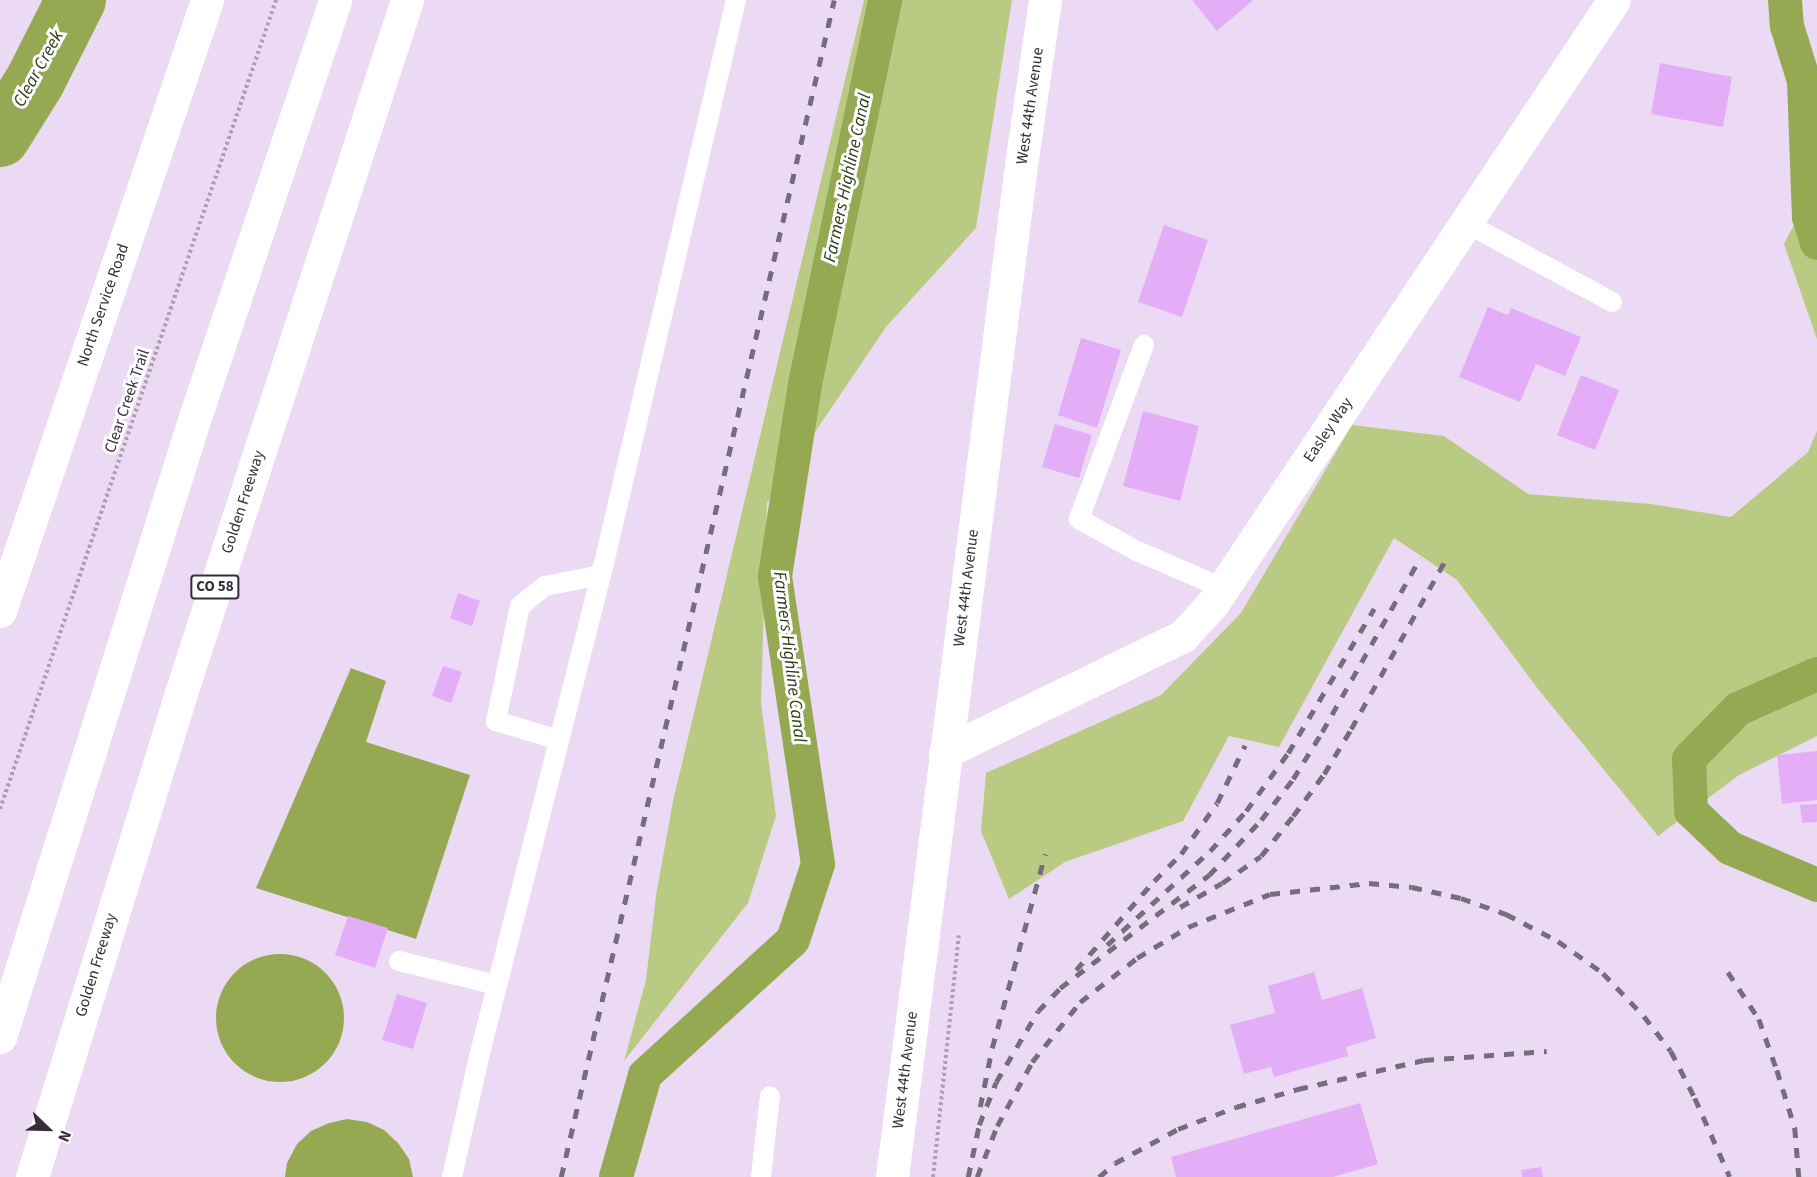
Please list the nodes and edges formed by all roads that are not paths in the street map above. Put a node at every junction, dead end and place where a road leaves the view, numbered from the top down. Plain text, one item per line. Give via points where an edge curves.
1 (207, 0) edge
2 (335, 0) edge
3 (407, 0) edge
4 (736, 0) edge
5 (1046, 0) edge
6 (1614, 0) edge
7 (1466, 223) junction
8 (1612, 302) dead end
9 (1144, 345) dead end
10 (601, 575) junction
11 (1223, 588) junction
12 (0, 610) edge
13 (559, 740) junction
14 (945, 752) junction
15 (399, 961) dead end
16 (497, 985) junction
17 (0, 1037) edge
18 (770, 1096) dead end
19 (32, 1177) edge
20 (452, 1177) edge
21 (761, 1177) edge
22 (892, 1177) edge

1 - 12 main road, North Service Road
2 - 17 main road via 196,414
3 - 19 main road, Golden Freeway / CO 58 via 181,693
4 - 10 lane
5 - 14 main road, West 44th Avenue via 1020,170
6 - 7 main road, Easley Way
7 - 8 lane
7 - 11 main road, Easley Way
9 - 11 lane via 1080,519 1137,551
10 - 13 lane
10 - 13 lane via 545,585 520,606 495,721
11 - 14 main road, Easley Way via 1183,636
13 - 16 lane
14 - 22 main road, West 44th Avenue
15 - 16 lane
16 - 20 lane
18 - 21 lane

